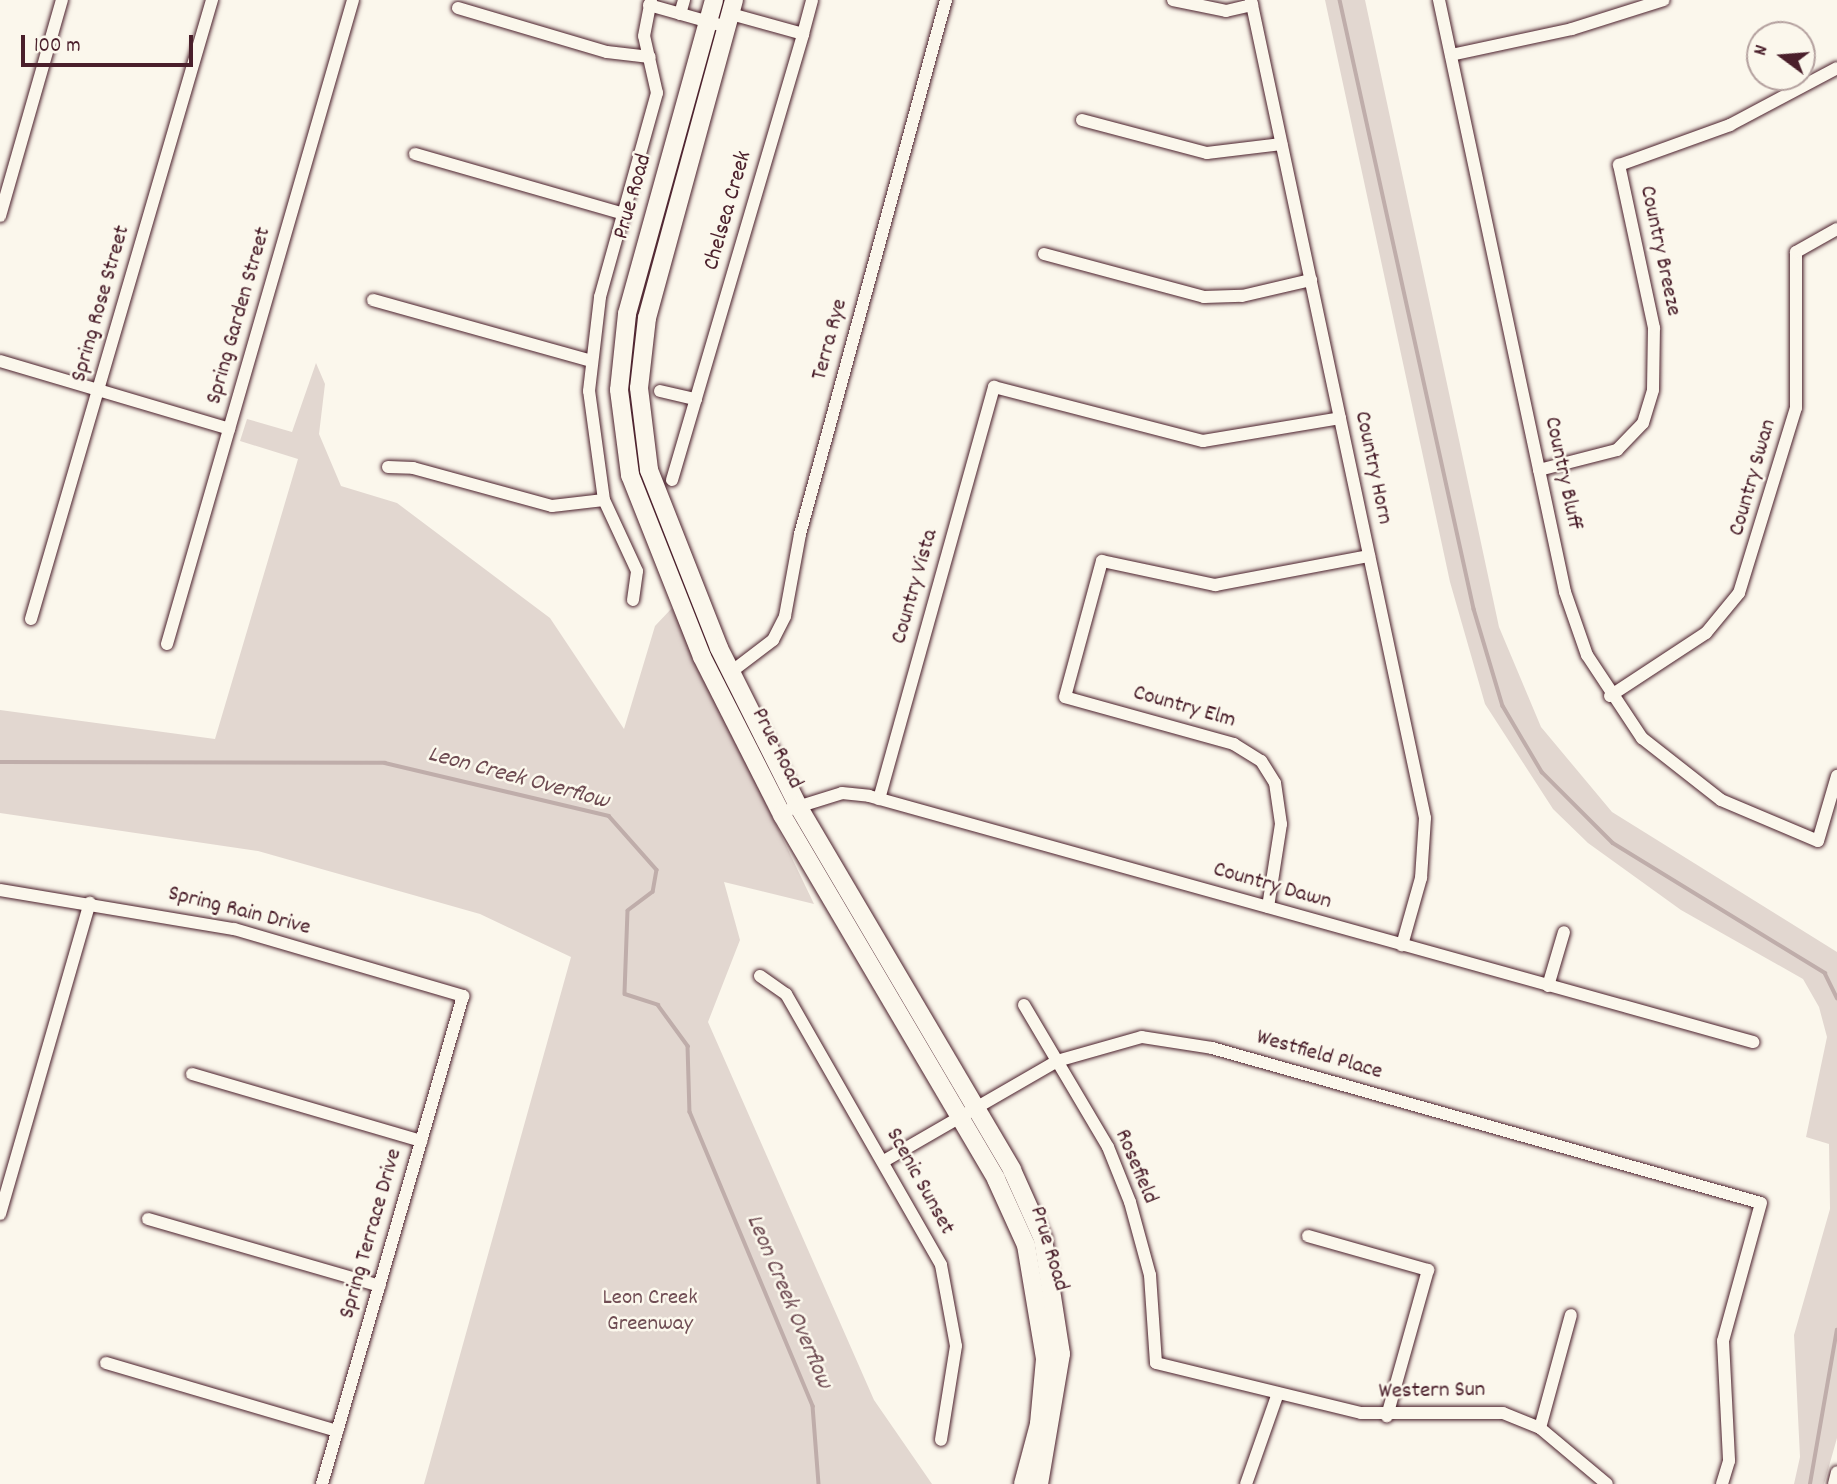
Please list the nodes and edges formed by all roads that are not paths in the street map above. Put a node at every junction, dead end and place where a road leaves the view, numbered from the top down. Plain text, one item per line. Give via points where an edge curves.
1 (62, 0) edge
2 (212, 0) edge
3 (353, 0) edge
4 (684, 0) edge
5 (812, 0) edge
6 (946, 0) edge
7 (1173, 0) edge
8 (1439, 0) edge
9 (1664, 0) edge
10 (711, 1) edge
11 (650, 3) edge
12 (1252, 3) edge
13 (458, 8) dead end
14 (731, 12) edge
15 (680, 14) junction
16 (708, 22) junction
17 (803, 34) junction
18 (1451, 55) junction
19 (650, 57) junction
20 (1837, 68) edge
21 (1082, 120) dead end
22 (1281, 144) junction
23 (415, 154) dead end
24 (624, 214) junction
25 (0, 216) edge
26 (1837, 229) edge
27 (1044, 254) dead end
28 (1311, 280) junction
29 (373, 300) dead end
30 (627, 314) junction
31 (647, 318) junction
32 (591, 360) junction
33 (0, 361) edge
34 (99, 389) junction
35 (660, 391) dead end
36 (696, 400) junction
37 (1340, 418) junction
38 (229, 429) junction
39 (388, 467) dead end
40 (1539, 470) junction
41 (672, 480) dead end
42 (604, 500) junction
43 (1369, 556) junction
44 (634, 600) dead end
45 (31, 619) dead end
46 (167, 644) dead end
47 (731, 671) junction
48 (1610, 696) junction
49 (1837, 776) edge
50 (879, 799) junction
51 (798, 806) junction
52 (782, 815) junction
53 (0, 890) edge
54 (90, 903) junction
55 (1268, 907) junction
56 (1563, 932) dead end
57 (1402, 945) junction
58 (760, 976) dead end
59 (1548, 986) junction
60 (463, 996) joint
61 (1024, 1005) dead end
62 (1753, 1042) dead end
63 (1057, 1061) junction
64 (192, 1074) dead end
65 (976, 1108) junction
66 (960, 1118) junction
67 (421, 1142) junction
68 (884, 1161) junction
69 (0, 1214) edge
70 (148, 1219) dead end
71 (1308, 1236) dead end
72 (380, 1286) junction
73 (1571, 1315) dead end
74 (106, 1363) dead end
75 (1156, 1363) joint
76 (1278, 1393) junction
77 (1387, 1416) junction
78 (1539, 1428) junction
79 (337, 1431) junction
80 (941, 1440) dead end
81 (1837, 1472) edge
82 (322, 1484) edge
83 (1029, 1484) edge
84 (1246, 1484) edge
85 (1607, 1484) edge
86 (1722, 1484) edge
87 (1834, 1484) edge

1 - 25 street
2 - 34 street, Spring Rose Street
3 - 38 street, Spring Garden Street
4 - 15 street
5 - 17 street, Chelsea Creek
6 - 47 street, Terra Rye via 800,534 785,616 773,640
7 - 12 street via 1226,11
8 - 18 street, Country Bluff
9 - 18 street via 1572,29
10 - 14 street
10 - 16 main road, Prue Road
11 - 15 street
11 - 19 street via 644,36
12 - 22 street, Country Horn
13 - 19 street via 607,52
14 - 16 street
14 - 17 street
14 - 31 main road, Prue Road
15 - 16 street
16 - 30 main road, Prue Road
17 - 36 street, Chelsea Creek
18 - 40 street, Country Bluff
19 - 24 street via 657,93
20 - 40 street, Country Breeze via 1730,125 1619,165 1654,328 1653,390 1643,423 1617,450
21 - 22 street via 1207,153
22 - 28 street, Country Horn
23 - 24 street
24 - 32 street via 600,297
26 - 48 street, Country Swan via 1796,252 1796,408 1739,593 1706,633
27 - 28 street via 1204,297 1242,296
28 - 37 street, Country Horn
29 - 32 street
30 - 31 main road
30 - 52 main road, Prue Road via 619,390 629,475 702,657
31 - 47 main road, Prue Road via 639,388 649,470
32 - 42 street via 591,427
33 - 34 street
34 - 38 street
34 - 45 street, Spring Rose Street
35 - 36 street
36 - 41 street, Chelsea Creek
37 - 43 street, Country Horn
37 - 50 street, Country Vista via 1203,441 994,387
38 - 46 street, Spring Garden Street
39 - 42 street via 414,468 552,506
40 - 48 street, Country Bluff via 1574,624
42 - 44 street via 637,570
43 - 55 street, Country Elm via 1215,586 1102,561 1065,697 1234,744 1261,761 1275,783 1281,824
43 - 57 street, Country Horn via 1424,818 1421,878
47 - 51 main road, Prue Road
48 - 49 street, Country Bluff via 1642,738 1693,782 1818,841
50 - 51 street, Country Dawn via 842,793
50 - 55 street, Country Dawn
51 - 52 street, Country Dawn
51 - 65 main road, Prue Road
52 - 66 main road, Prue Road
53 - 54 street, Spring Rain Drive
54 - 60 street, Spring Rain Drive via 234,929
54 - 69 street
55 - 57 street, Country Dawn
56 - 59 street
57 - 59 street, Country Dawn
58 - 68 street, Scenic Sunset via 786,994
59 - 62 street, Country Dawn
60 - 67 street, Spring Terrace Drive
61 - 63 street, Rosefield
63 - 65 street, Westfield Place
63 - 75 street, Rosefield via 1108,1147 1130,1202 1150,1275
63 - 86 street, Westfield Place via 1108,1043 1173,1040 1760,1203 1723,1341 1729,1461
64 - 67 street
65 - 66 street, Westfield Place
65 - 83 main road, Prue Road via 1030,1204 1054,1276 1059,1390
66 - 68 street, Westfield Place
66 - 83 main road, Prue Road via 1013,1212 1036,1280 1043,1399
67 - 72 street, Spring Terrace Drive
68 - 80 street, Scenic Sunset via 925,1231 952,1311 954,1382
70 - 72 street
71 - 77 street via 1428,1270
72 - 79 street, Spring Terrace Drive
73 - 78 street
74 - 79 street
75 - 76 street, Western Sun
76 - 77 street, Western Sun
76 - 84 street
77 - 78 street, Western Sun via 1503,1413
78 - 85 street, Western Sun
79 - 82 street, Spring Terrace Drive
81 - 87 street

